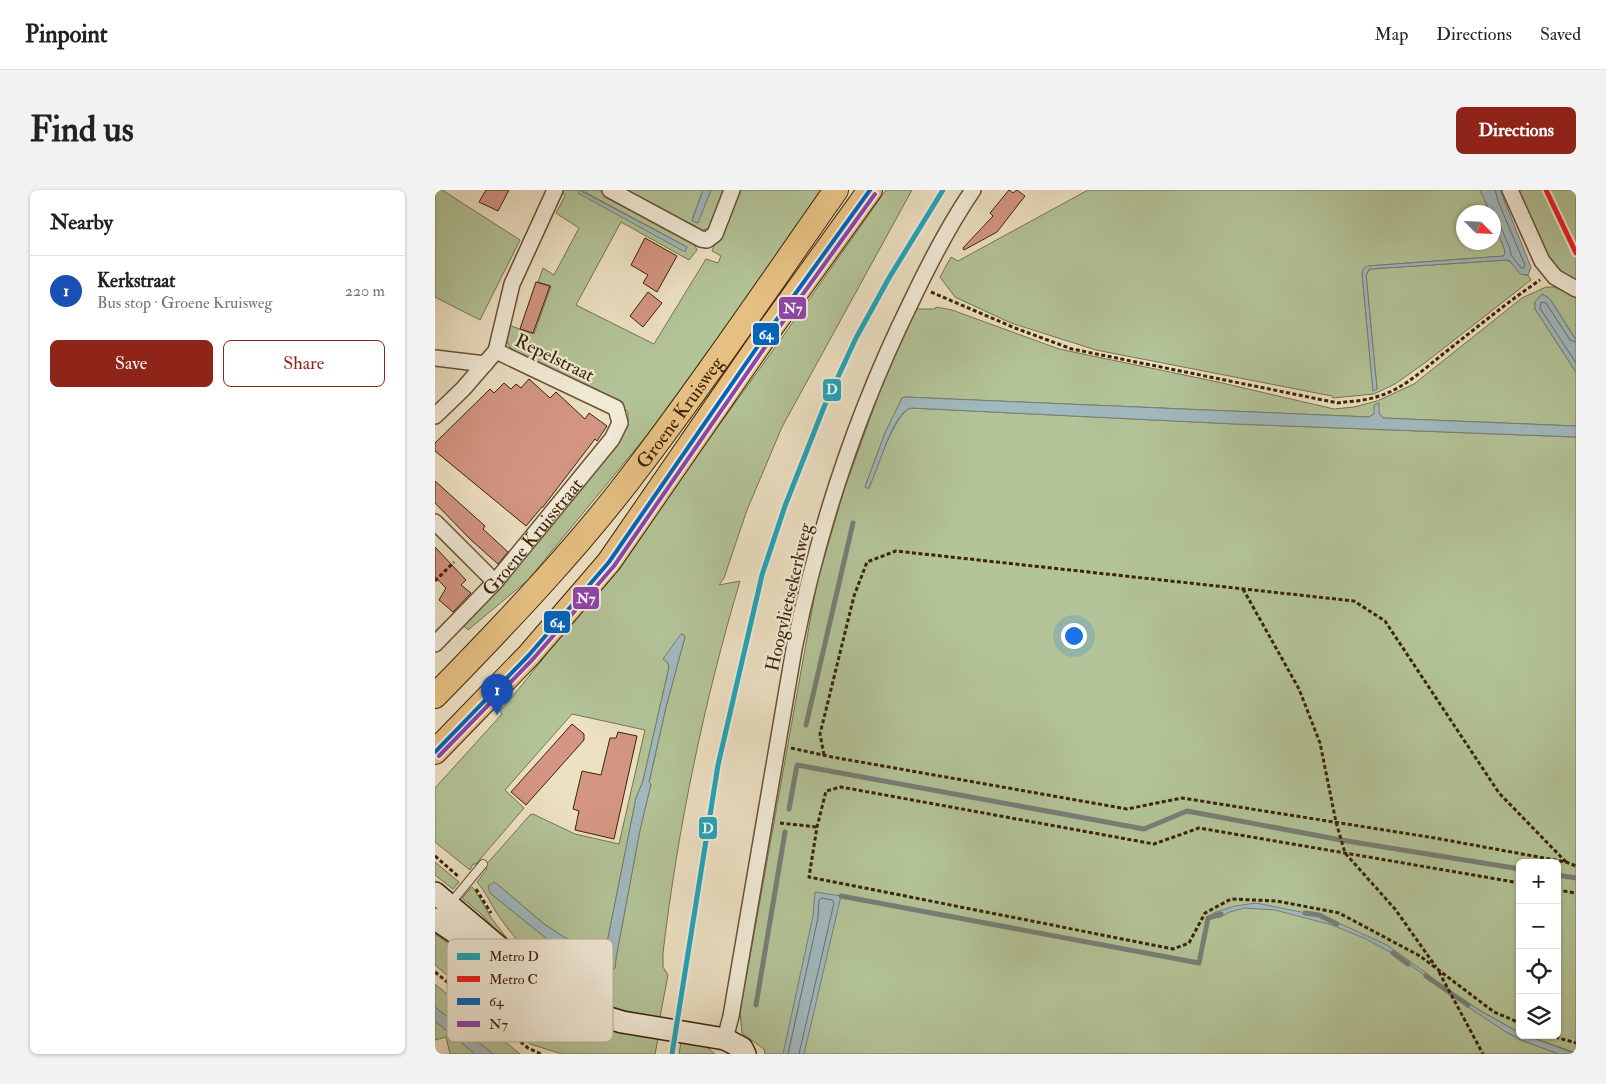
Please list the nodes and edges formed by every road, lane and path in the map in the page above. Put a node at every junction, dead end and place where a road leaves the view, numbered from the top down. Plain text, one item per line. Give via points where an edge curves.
1 (555, 190) edge
2 (610, 190) edge
3 (732, 190) edge
4 (837, 190) edge
5 (870, 190) edge
6 (973, 190) edge
7 (1510, 190) edge
8 (1551, 273) junction
9 (918, 287) junction
10 (1576, 289) edge
11 (496, 351) junction
12 (435, 358) edge
13 (485, 364) junction
14 (435, 416) edge
15 (620, 423) joint
16 (435, 522) edge
17 (465, 551) junction
18 (435, 581) edge
19 (495, 582) junction
20 (1242, 589) junction
21 (507, 622) joint
22 (435, 644) edge
23 (435, 696) edge
24 (778, 745) junction
25 (435, 752) edge
26 (824, 755) junction
27 (765, 822) junction
28 (1336, 822) junction
29 (817, 827) junction
30 (1345, 853) junction
31 (435, 856) edge
32 (1566, 862) junction
33 (483, 864) dead end
34 (1576, 866) edge
35 (462, 879) dead end
36 (1516, 882) edge
37 (1561, 891) edge
38 (1576, 893) edge
39 (438, 906) edge
40 (473, 939) edge
41 (1438, 969) junction
42 (435, 972) edge
43 (447, 982) edge
44 (613, 1019) edge
45 (1516, 1021) edge
46 (725, 1039) junction
47 (1561, 1039) edge
48 (521, 1042) edge
49 (1576, 1043) edge
50 (541, 1054) edge
51 (745, 1054) edge
52 (1483, 1054) edge

1 - 11 street via 511,284
2 - 3 street via 707,240 715,234
4 - 21 main road, Groene Kruisweg via 641,465
5 - 25 main road, Groene Kruisweg via 609,562 529,655
6 - 9 street, Hoogvlietsekerkweg
7 - 8 street via 1541,261
8 - 9 path via 1397,388 1380,396 1337,403 1072,349
8 - 10 street
9 - 24 street, Hoogvlietsekerkweg via 878,373 831,502 806,591
11 - 13 street, Repelstraat
11 - 15 street, Repelstraat via 616,408
12 - 13 street
13 - 14 street, Repelstraat
15 - 19 street, Groene Kruisstraat via 612,439
16 - 17 street
17 - 18 path
17 - 19 street
19 - 22 street, Groene Kruisstraat
20 - 26 path via 896,551 881,556 867,562 854,596 820,734
20 - 28 path via 1299,689 1320,743
20 - 32 path via 1354,601 1385,621 1499,793
21 - 23 main road, Groene Kruisstraat
24 - 26 path
24 - 27 street, Hoogvlietsekerkweg
26 - 28 path via 1127,809 1182,798
27 - 29 path
27 - 46 street, Hoogvlietsekerkweg
28 - 30 path
28 - 32 path
29 - 30 path via 826,791 841,787 1154,844 1199,828
29 - 41 path via 809,877 1173,948 1189,943 1205,913 1231,898 1277,901 1339,913
30 - 36 path
30 - 41 path via 1395,909
31 - 35 path
32 - 34 path
33 - 39 lane
37 - 38 path
39 - 40 street
41 - 45 path via 1494,1012
41 - 52 path
42 - 43 path
44 - 46 street
46 - 51 street via 742,1048
47 - 49 path
48 - 50 path

